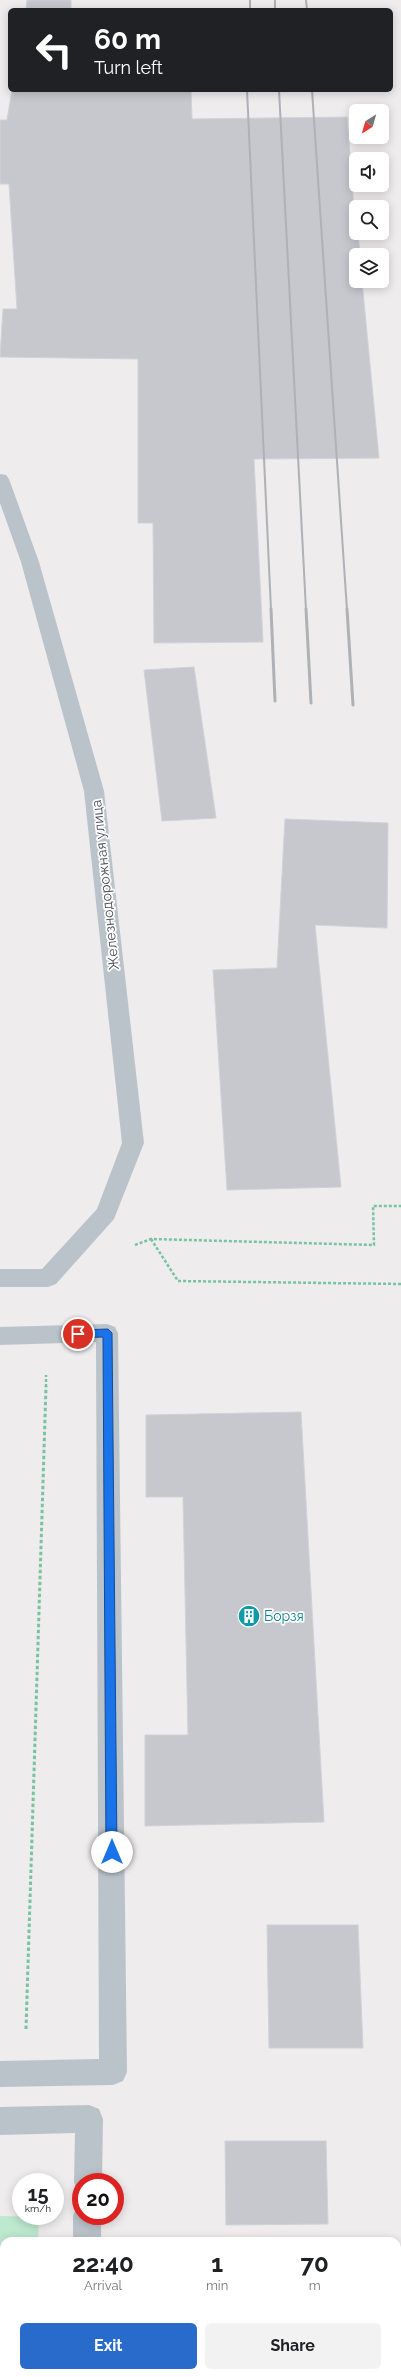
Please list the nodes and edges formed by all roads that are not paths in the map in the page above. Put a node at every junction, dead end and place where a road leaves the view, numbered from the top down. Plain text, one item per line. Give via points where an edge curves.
1 (0, 478) edge
2 (0, 1278) edge
3 (0, 1336) edge
4 (12, 2074) edge
5 (0, 2121) edge
6 (88, 2173) edge
7 (88, 2225) edge
8 (87, 2237) edge

1 - 2 street, Железнодорожная улица via 30,562 94,791 133,1143 106,1213 48,1278
3 - 4 street via 108,1333 113,2072
5 - 6 street via 89,2120
7 - 8 street

